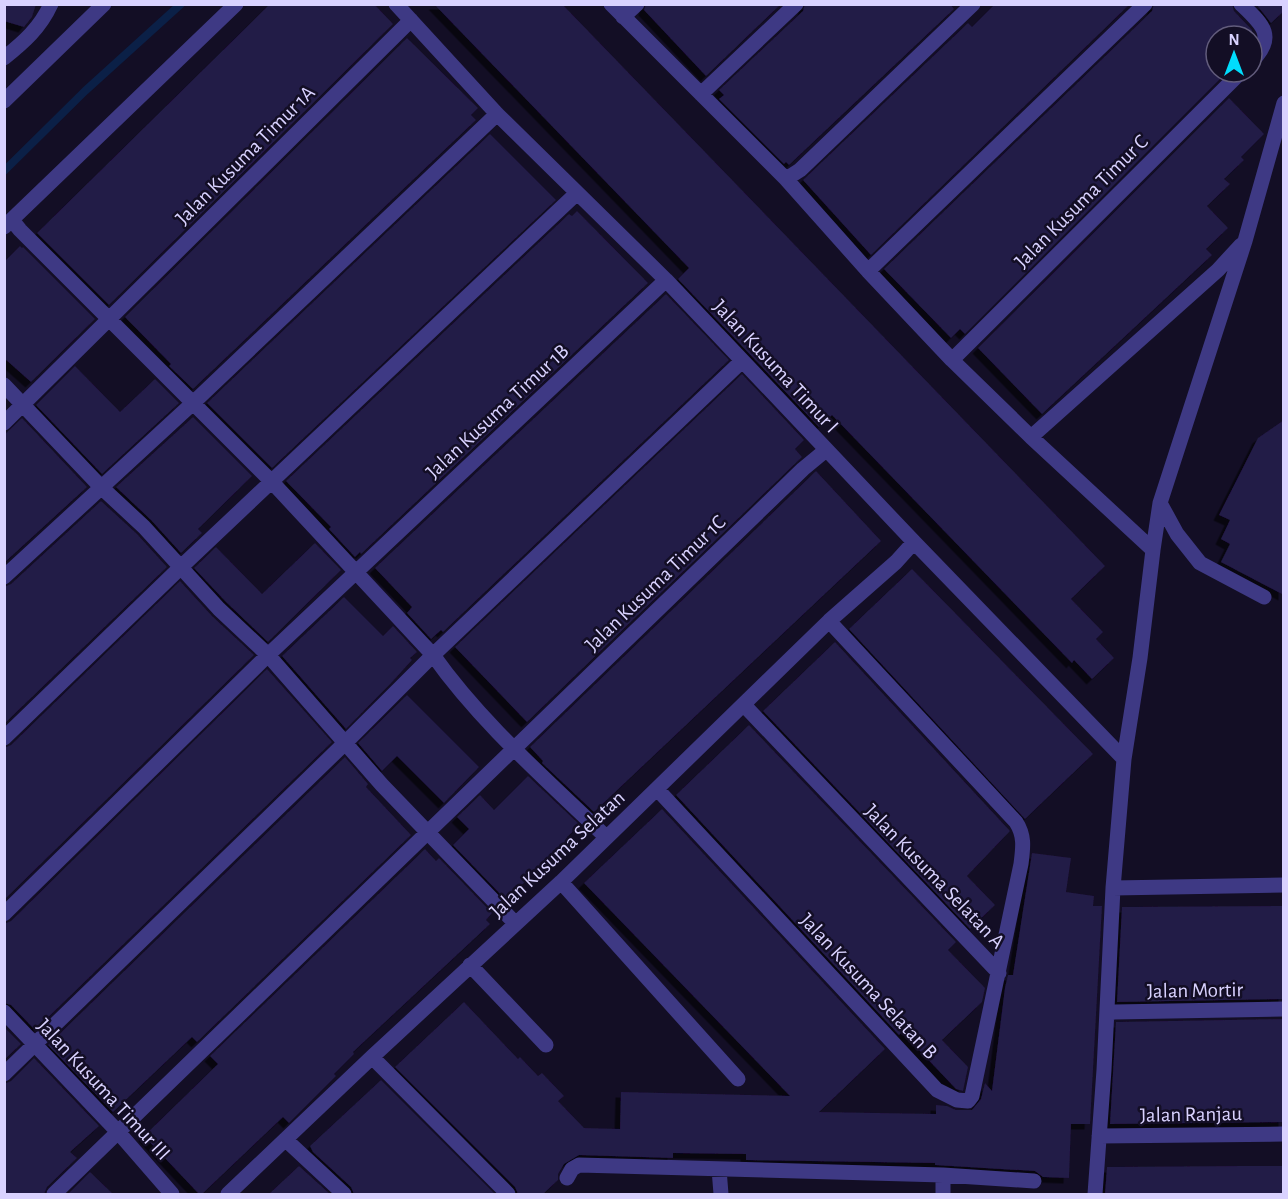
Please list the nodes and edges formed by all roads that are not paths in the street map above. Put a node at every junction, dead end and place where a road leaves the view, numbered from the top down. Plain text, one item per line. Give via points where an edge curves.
1 (51, 4) edge
2 (88, 4) edge
3 (104, 4) edge
4 (236, 4) edge
5 (396, 4) edge
6 (611, 4) edge
7 (637, 4) edge
8 (796, 4) edge
9 (973, 4) edge
10 (1145, 4) edge
11 (1241, 4) edge
12 (623, 17) junction
13 (411, 20) junction
14 (1262, 24) edge
15 (83, 25) junction
16 (1264, 30) edge
17 (1264, 46) edge
18 (4, 58) edge
19 (4, 79) edge
20 (1229, 84) edge
21 (701, 94) junction
22 (10, 96) edge
23 (1284, 103) edge
24 (497, 114) junction
25 (786, 179) junction
26 (577, 193) junction
27 (8, 223) edge
28 (1245, 241) junction
29 (868, 271) junction
30 (666, 280) junction
31 (109, 319) junction
32 (952, 360) junction
33 (742, 361) junction
34 (4, 385) edge
35 (193, 403) junction
36 (25, 405) junction
37 (4, 423) edge
38 (1031, 437) junction
39 (826, 450) junction
40 (272, 482) junction
41 (101, 487) junction
42 (1160, 502) junction
43 (914, 542) junction
44 (1153, 550) junction
45 (182, 566) junction
46 (356, 572) junction
47 (4, 578) edge
48 (1264, 597) dead end
49 (829, 621) junction
50 (268, 655) junction
51 (433, 655) junction
52 (744, 705) junction
53 (4, 738) edge
54 (345, 742) junction
55 (515, 749) junction
56 (1124, 759) junction
57 (657, 789) junction
58 (427, 832) junction
59 (606, 837) junction
60 (561, 882) junction
61 (1284, 885) edge
62 (1113, 888) junction
63 (4, 914) edge
64 (515, 923) junction
65 (470, 965) junction
66 (999, 973) junction
67 (1284, 1009) edge
68 (4, 1012) edge
69 (1107, 1014) junction
70 (36, 1045) junction
71 (546, 1045) dead end
72 (372, 1057) junction
73 (4, 1074) edge
74 (738, 1079) dead end
75 (119, 1133) junction
76 (1284, 1134) edge
77 (1099, 1136) junction
78 (286, 1140) junction
79 (720, 1169) junction
80 (944, 1175) junction
81 (567, 1178) dead end
82 (1034, 1181) dead end
83 (54, 1194) edge
84 (172, 1194) edge
85 (228, 1194) edge
86 (344, 1194) edge
87 (508, 1194) edge
88 (721, 1194) edge
89 (943, 1194) edge
90 (1095, 1194) edge

1 - 18 street via 32,35
2 - 15 street
3 - 15 street
4 - 27 street
5 - 13 street, Jalan Kusuma Timur I
6 - 12 street
7 - 12 street
8 - 21 street
9 - 25 street
10 - 29 street
11 - 14 street
12 - 21 street
13 - 24 street, Jalan Kusuma Timur I
13 - 31 street, Jalan Kusuma Timur 1A
15 - 22 street
16 - 17 street
19 - 22 street
20 - 32 street, Jalan Kusuma Timur C
21 - 25 street
23 - 28 street
24 - 26 street, Jalan Kusuma Timur I
24 - 35 street
25 - 29 street
26 - 30 street, Jalan Kusuma Timur I
26 - 40 street
27 - 31 street
28 - 38 street via 1218,270
28 - 42 street
29 - 32 street
30 - 33 street, Jalan Kusuma Timur I
30 - 46 street, Jalan Kusuma Timur 1B
31 - 35 street
31 - 36 street, Jalan Kusuma Timur 1A
32 - 38 street
33 - 39 street, Jalan Kusuma Timur I
33 - 51 street
34 - 36 street
35 - 40 street
35 - 41 street
36 - 37 street, Jalan Kusuma Timur 1A
36 - 41 street
38 - 44 street
39 - 43 street, Jalan Kusuma Timur I
39 - 55 street, Jalan Kusuma Timur 1C
40 - 45 street
40 - 46 street
41 - 45 street
41 - 47 street
42 - 44 street
42 - 48 street via 1177,534 1200,563
43 - 49 street, Jalan Kusuma Selatan
43 - 56 street, Jalan Kusuma Timur I
44 - 56 street
45 - 50 street via 219,609
45 - 53 street
46 - 50 street, Jalan Kusuma Timur 1B
46 - 51 street
49 - 52 street, Jalan Kusuma Selatan
49 - 66 street, Jalan Kusuma Selatan A via 1022,832 1021,864
50 - 54 street
50 - 63 street, Jalan Kusuma Timur 1B
51 - 54 street
51 - 55 street via 452,682
52 - 57 street, Jalan Kusuma Selatan
52 - 66 street, Jalan Kusuma Selatan A
54 - 58 street
54 - 70 street
55 - 58 street, Jalan Kusuma Timur 1C
55 - 59 street
56 - 62 street
57 - 59 street, Jalan Kusuma Selatan
57 - 66 street, Jalan Kusuma Selatan B via 937,1090 957,1100 968,1101 972,1096
58 - 64 street
58 - 75 street, Jalan Kusuma Timur 1C
59 - 60 street, Jalan Kusuma Selatan
60 - 64 street, Jalan Kusuma Selatan
60 - 74 street
61 - 62 street
62 - 69 street
64 - 65 street, Jalan Kusuma Selatan
65 - 71 street
65 - 72 street, Jalan Kusuma Selatan
67 - 69 street, Jalan Mortir
68 - 70 street, Jalan Kusuma Timur III
69 - 77 street
70 - 73 street
70 - 75 street, Jalan Kusuma Timur III
72 - 78 street, Jalan Kusuma Selatan
72 - 87 street
75 - 83 street, Jalan Kusuma Timur 1C
75 - 84 street, Jalan Kusuma Timur III
76 - 77 street, Jalan Ranjau
77 - 90 street
78 - 85 street, Jalan Kusuma Selatan
78 - 86 street
79 - 80 street
79 - 81 street via 579,1165
79 - 88 street
80 - 82 street
80 - 89 street

